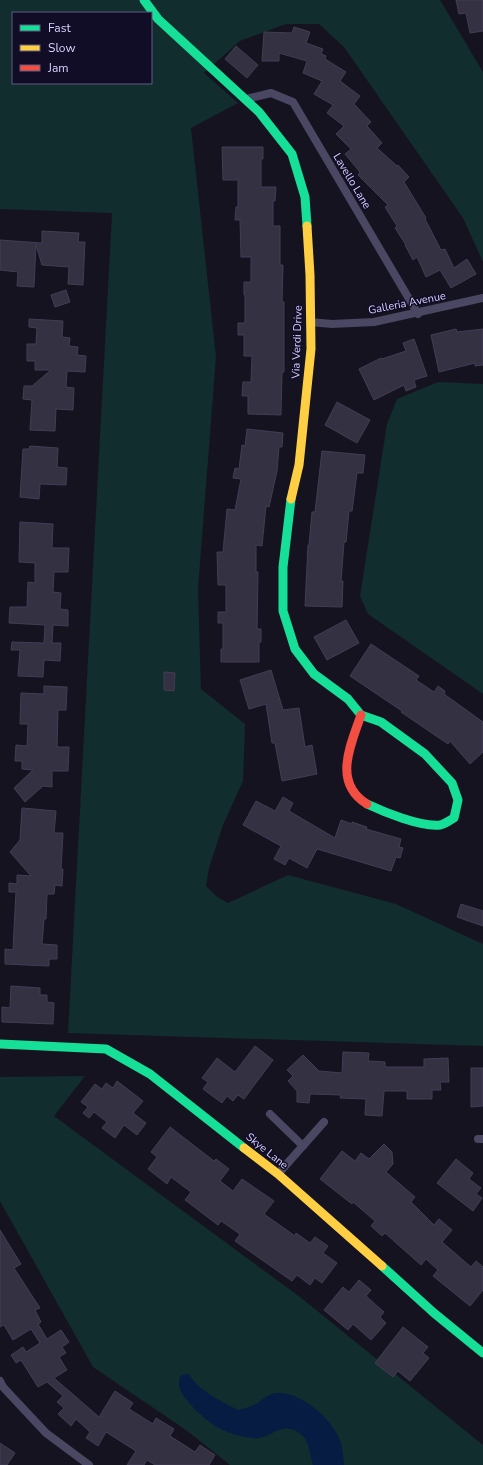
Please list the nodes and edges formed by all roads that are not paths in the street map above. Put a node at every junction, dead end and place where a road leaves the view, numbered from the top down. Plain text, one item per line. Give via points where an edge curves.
1 (144, 0) edge
2 (246, 99) junction
3 (483, 298) edge
4 (418, 314) junction
5 (310, 322) junction
6 (361, 715) junction
7 (0, 1044) edge
8 (270, 1114) dead end
9 (324, 1122) dead end
10 (303, 1146) junction
11 (278, 1174) junction
12 (483, 1353) edge
13 (1, 1386) edge
14 (89, 1465) edge

1 - 2 street, Via Verdi Drive via 158,19
2 - 4 street, Lavello Lane via 271,93 293,102
2 - 5 street, Via Verdi Drive via 292,154 305,197
3 - 4 street, Galleria Avenue
4 - 5 street, Galleria Avenue via 374,322
5 - 6 street, Via Verdi Drive via 311,349 299,465 289,508 283,568 283,611 295,649 314,674 348,699
6 - 6 street via 347,760 347,780 357,798 378,810 420,823 442,825 454,818 458,800 452,783 425,754 381,722
7 - 11 street, Skye Lane via 106,1049 150,1074
8 - 10 street
9 - 10 street
10 - 11 street
11 - 12 street, Skye Lane via 434,1313
13 - 14 street via 46,1432

